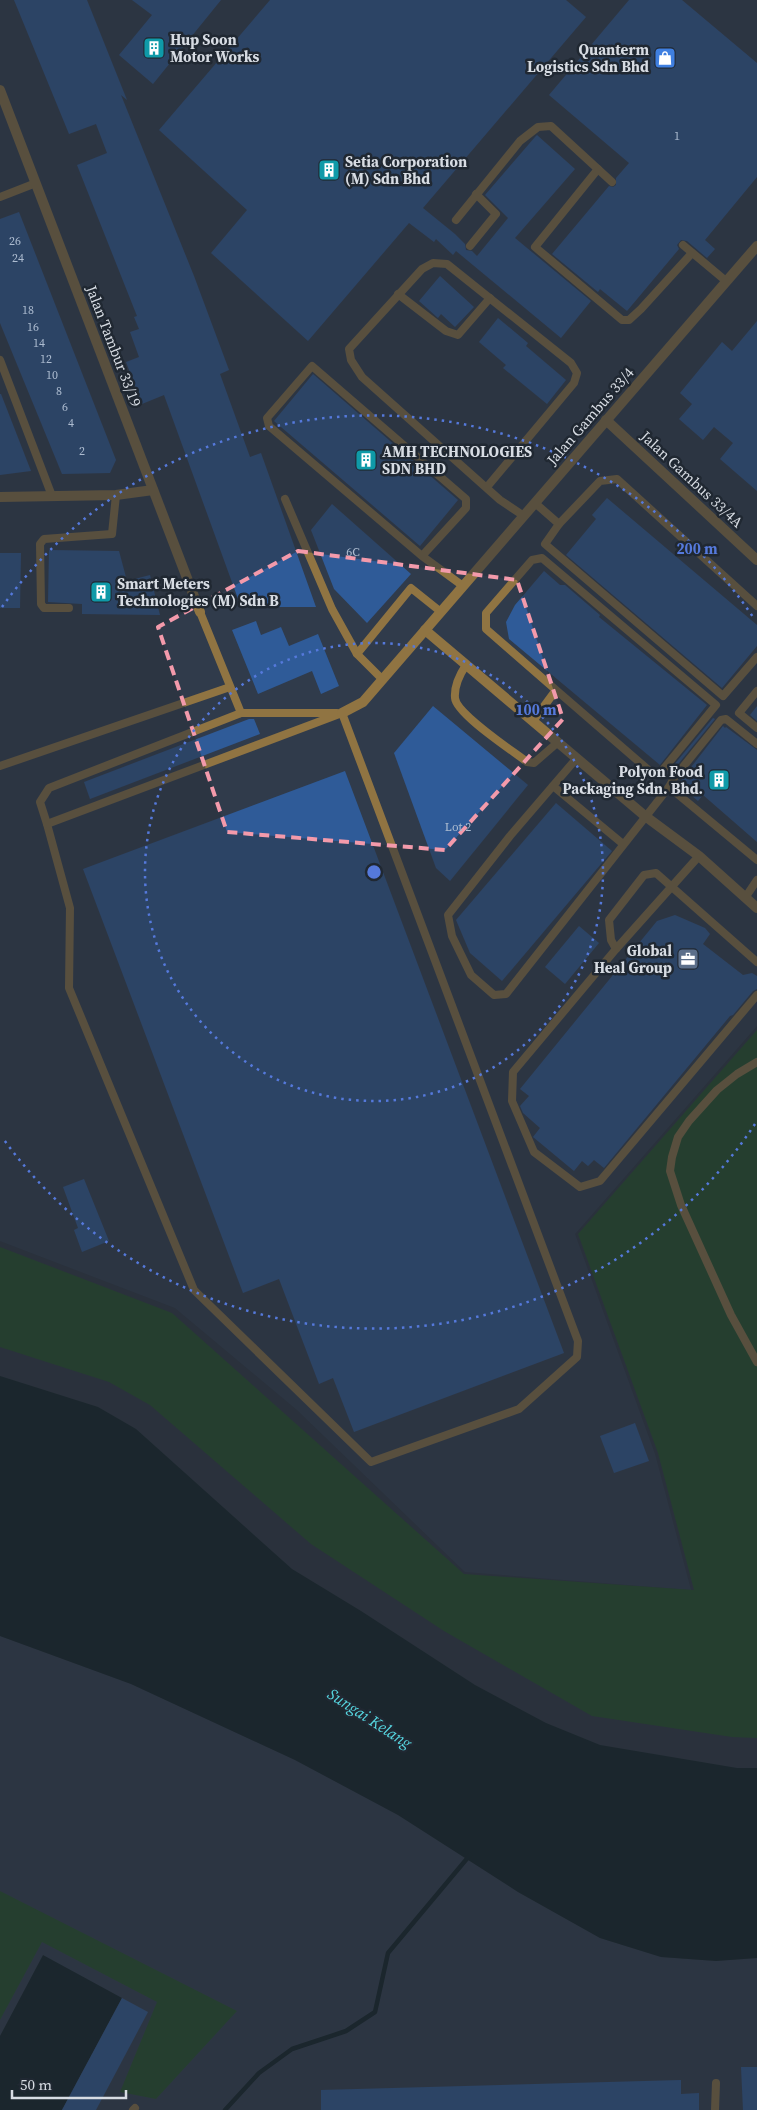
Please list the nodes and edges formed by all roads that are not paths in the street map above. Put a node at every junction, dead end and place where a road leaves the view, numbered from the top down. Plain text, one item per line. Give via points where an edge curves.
1 (0, 90) edge
2 (598, 169) junction
3 (612, 182) dead end
4 (36, 183) junction
5 (476, 194) junction
6 (0, 197) edge
7 (456, 220) dead end
8 (683, 245) dead end
9 (470, 246) dead end
10 (757, 246) edge
11 (692, 254) junction
12 (726, 281) junction
13 (398, 294) junction
14 (490, 298) junction
15 (0, 360) edge
16 (606, 420) junction
17 (487, 487) junction
18 (153, 490) junction
19 (116, 495) junction
20 (52, 496) junction
21 (0, 497) edge
22 (285, 499) dead end
23 (535, 503) junction
24 (524, 516) junction
25 (559, 524) junction
26 (422, 556) junction
27 (757, 560) edge
28 (463, 586) junction
29 (757, 606) edge
30 (69, 608) dead end
31 (200, 612) joint
32 (441, 612) junction
33 (425, 630) junction
34 (357, 654) junction
35 (757, 657) edge
36 (466, 665) junction
37 (382, 679) junction
38 (230, 687) junction
39 (556, 690) junction
40 (757, 691) edge
41 (241, 713) junction
42 (342, 713) junction
43 (533, 722) junction
44 (757, 728) edge
45 (556, 742) junction
46 (757, 744) edge
47 (576, 759) junction
48 (0, 766) edge
49 (553, 786) junction
50 (669, 787) junction
51 (644, 816) junction
52 (47, 824) junction
53 (623, 844) junction
54 (699, 856) junction
55 (757, 860) edge
56 (757, 880) edge
57 (672, 886) junction
58 (745, 898) junction
59 (757, 908) edge
60 (616, 949) junction
61 (757, 962) edge
62 (757, 995) edge
63 (756, 1065) edge
64 (757, 1362) edge
65 (716, 2083) dead end
66 (715, 2110) edge

1 - 4 street, Jalan Tambur 33/19
2 - 3 lane
2 - 5 lane via 552,126 538,127 520,141
2 - 11 lane via 535,247 622,320 629,320 641,309
4 - 6 lane
4 - 18 street, Jalan Tambur 33/19
5 - 7 lane
5 - 9 lane via 496,214
8 - 11 lane
10 - 12 street, Jalan Gambus 33/4
11 - 12 lane
12 - 16 street, Jalan Gambus 33/4
13 - 14 lane via 433,262 447,264
13 - 14 lane via 446,331 458,335
13 - 17 lane via 349,348 351,360 362,377
14 - 17 lane via 571,363 577,373 574,383
15 - 20 lane
16 - 23 street, Jalan Gambus 33/4
16 - 27 street, Jalan Gambus 33/4A
17 - 24 lane
18 - 19 street
18 - 31 street, Jalan Tambur 33/19
19 - 20 street
19 - 30 lane via 112,534 44,539 40,544 41,604 44,608
20 - 21 street
22 - 34 lane via 332,608
23 - 24 street, Jalan Gambus 33/4
23 - 25 lane
24 - 28 street, Jalan Gambus 33/4
25 - 29 lane via 600,482 617,479
25 - 35 lane via 545,544 722,696
26 - 26 lane via 269,426 267,418 312,366 466,499 466,508
26 - 28 lane
28 - 32 street, Jalan Gambus 33/4
31 - 38 lane
32 - 33 street, Jalan Gambus 33/4
32 - 34 lane via 412,588
33 - 36 street
33 - 37 street, Jalan Gambus 33/4
34 - 37 lane
36 - 43 street
36 - 45 lane via 459,677 455,699 463,713 527,762 534,763
37 - 42 street, Jalan Gambus 33/4 via 363,702
38 - 41 lane
38 - 48 lane
39 - 39 lane via 652,773 661,772 716,705 542,558 532,560 486,613 486,629
39 - 43 lane
40 - 44 lane via 739,713
41 - 42 lane
41 - 52 lane via 49,788 40,802
42 - 52 lane
42 - 52 lane via 578,1341 577,1357 519,1409 371,1462 194,1290 69,988 70,908
43 - 45 street
45 - 47 street
46 - 50 lane via 726,718 720,720
47 - 49 lane
47 - 51 street
49 - 53 lane
49 - 53 lane via 448,915 452,936 471,974 494,995 506,994
50 - 51 lane
50 - 55 lane
51 - 53 lane
51 - 54 street
54 - 57 lane
54 - 58 street
56 - 58 lane
57 - 60 lane
57 - 60 lane via 656,873 644,875 608,920
57 - 61 lane
58 - 59 street
60 - 62 lane via 513,1072 512,1101 534,1152 580,1187 600,1181
63 - 64 lane via 737,1074 717,1090 689,1121 678,1137 670,1171 681,1205 731,1315
65 - 66 lane

